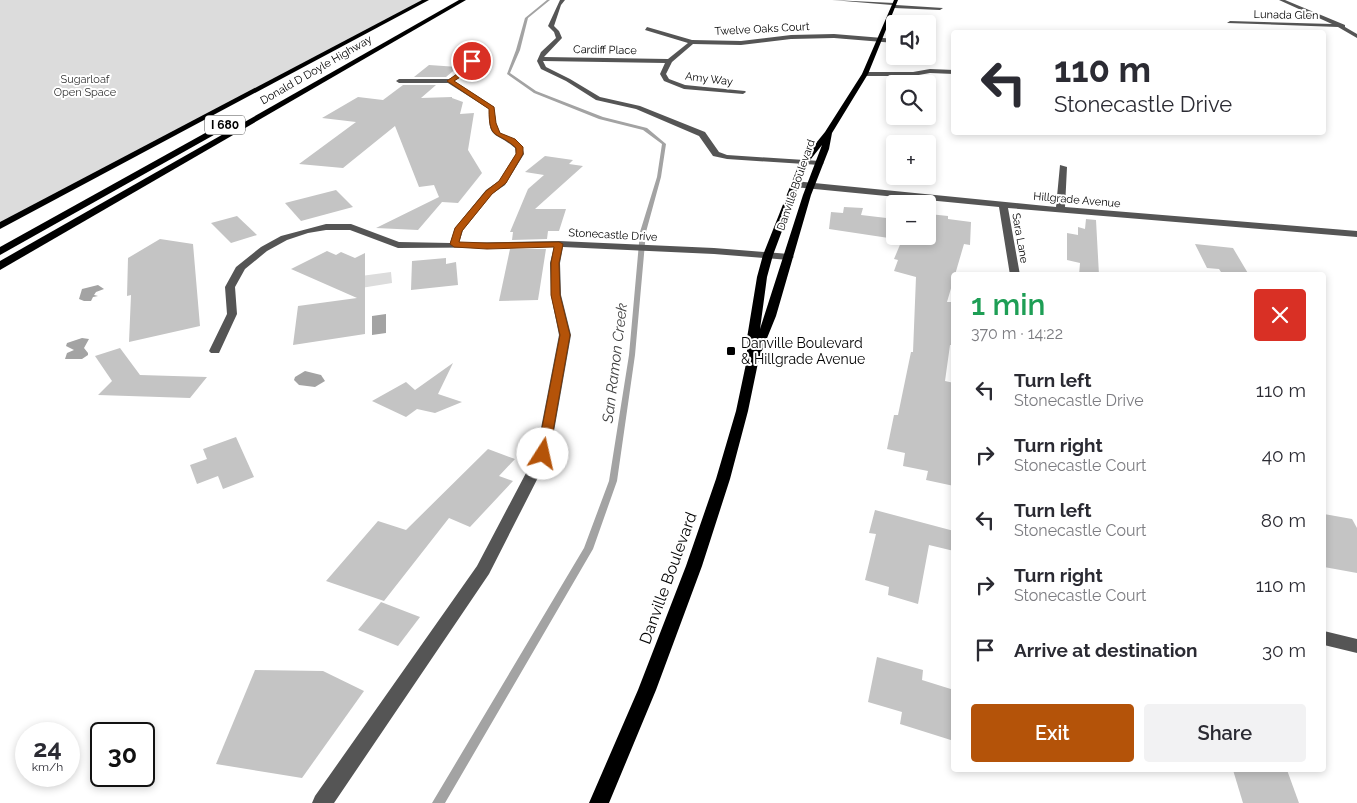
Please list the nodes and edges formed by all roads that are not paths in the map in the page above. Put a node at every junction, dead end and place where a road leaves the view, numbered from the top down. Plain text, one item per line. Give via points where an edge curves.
1 (426, 0) edge
2 (450, 0) edge
3 (463, 0) edge
4 (563, 0) edge
5 (834, 0) edge
6 (1281, 0) edge
7 (895, 3) edge
8 (940, 8) dead end
9 (1230, 24) dead end
10 (1343, 26) junction
11 (647, 29) dead end
12 (1357, 36) edge
13 (880, 40) junction
14 (886, 40) edge
15 (692, 42) junction
16 (470, 55) dead end
17 (541, 59) junction
18 (669, 61) junction
19 (951, 72) edge
20 (865, 74) junction
21 (398, 81) dead end
22 (450, 81) junction
23 (743, 92) dead end
24 (828, 134) junction
25 (805, 162) junction
26 (820, 163) junction
27 (1062, 167) dead end
28 (794, 184) junction
29 (810, 186) junction
30 (1003, 205) junction
31 (1060, 210) junction
32 (0, 226) edge
33 (1357, 234) edge
34 (454, 244) junction
35 (559, 244) junction
36 (0, 252) edge
37 (768, 255) junction
38 (788, 257) junction
39 (0, 266) edge
40 (1014, 272) edge
41 (215, 351) dead end
42 (753, 359) junction
43 (1326, 638) edge
44 (1357, 646) edge
45 (322, 803) edge
46 (599, 803) edge

1 - 32 highway, Donald D Doyle Highway / I 680
2 - 36 highway, I 680
3 - 39 highway, Donald D Doyle Highway / I 680
4 - 17 street via 551,26 559,38 557,44 543,53
5 - 7 street
6 - 10 street
7 - 8 street
7 - 13 main road, Danville Boulevard
9 - 10 street, Lunada Glen
10 - 12 street
11 - 15 street, Twelve Oaks Court
13 - 14 street, Twelve Oaks Court
13 - 15 street, Twelve Oaks Court via 834,36 741,43
13 - 20 main road, Danville Boulevard
15 - 18 street, Amy Way
16 - 22 street via 472,61 468,67
17 - 18 street, Cardiff Place
17 - 25 street via 543,68 592,97 638,107 702,134 716,154
18 - 23 street, Amy Way via 663,74 666,80 684,87
19 - 20 street
20 - 24 main road, Danville Boulevard
21 - 22 street
22 - 34 street via 492,108 492,123 497,134 519,147 520,154 502,183 489,192 458,230
24 - 25 main road, Danville Boulevard
24 - 26 main road, Danville Boulevard
25 - 26 street
25 - 28 main road, Danville Boulevard
26 - 29 main road, Danville Boulevard
27 - 31 street
28 - 29 street, Hillgrade Avenue
28 - 37 main road, Danville Boulevard
29 - 30 street, Hillgrade Avenue
29 - 38 main road, Danville Boulevard
30 - 31 street, Hillgrade Avenue
30 - 40 street, Sara Lane
31 - 33 street, Hillgrade Avenue
34 - 35 street, Stonecastle Drive
34 - 41 street, Stonecastle Drive via 398,245 351,227 306,230 284,238 241,267 230,287 232,314
35 - 37 street, Stonecastle Drive
35 - 45 street via 555,263 556,295 565,335 543,454 483,570
37 - 38 street, Stonecastle Drive
37 - 42 main road, Danville Boulevard via 753,338
38 - 42 main road, Danville Boulevard via 773,310
42 - 46 main road, Danville Boulevard via 723,479 697,558 647,690
43 - 44 street

